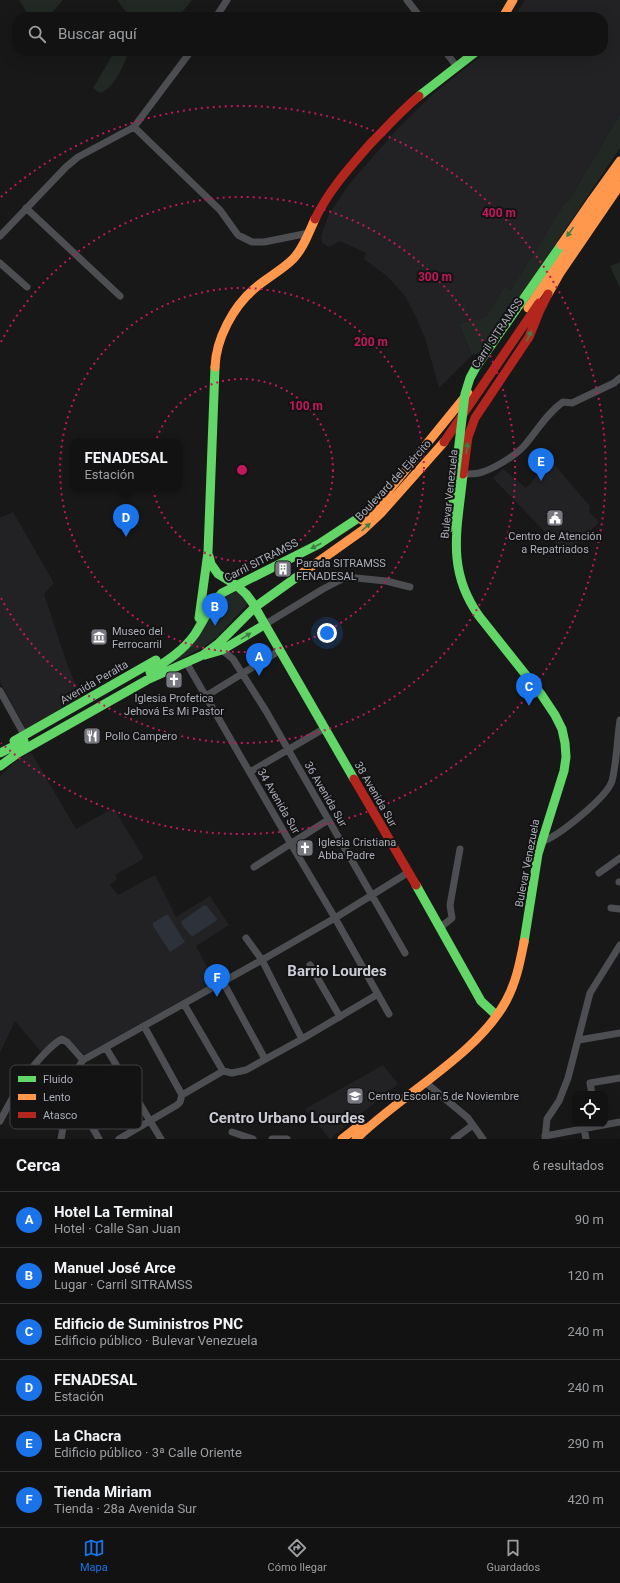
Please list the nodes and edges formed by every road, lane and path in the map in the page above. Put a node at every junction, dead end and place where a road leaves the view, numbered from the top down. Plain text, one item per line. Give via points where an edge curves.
1 (227, 0) edge
2 (407, 0) edge
3 (512, 0) edge
4 (219, 12) edge
5 (416, 12) edge
6 (506, 12) edge
7 (187, 56) edge
8 (449, 56) edge
9 (471, 56) edge
10 (457, 67) junction
11 (134, 127) junction
12 (620, 155) edge
13 (620, 161) edge
14 (620, 172) edge
15 (620, 185) edge
16 (600, 189) junction
17 (26, 208) junction
18 (309, 233) junction
19 (0, 236) edge
20 (0, 263) edge
21 (560, 273) junction
22 (27, 287) dead end
23 (120, 296) dead end
24 (620, 378) edge
25 (463, 474) junction
26 (382, 500) junction
27 (208, 552) junction
28 (234, 584) junction
29 (410, 587) dead end
30 (254, 605) junction
31 (199, 618) junction
32 (264, 625) junction
33 (222, 650) junction
34 (280, 651) junction
35 (203, 655) junction
36 (186, 662) junction
37 (148, 673) junction
38 (243, 674) junction
39 (0, 691) edge
40 (206, 696) junction
41 (620, 720) edge
42 (324, 728) junction
43 (27, 738) junction
44 (0, 749) edge
45 (288, 749) junction
46 (0, 753) edge
47 (0, 760) edge
48 (0, 766) edge
49 (250, 772) junction
50 (328, 820) junction
51 (541, 842) junction
52 (291, 844) junction
53 (460, 849) dead end
54 (620, 858) edge
55 (254, 867) dead end
56 (408, 872) junction
57 (599, 873) dead end
58 (372, 895) junction
59 (611, 908) dead end
60 (620, 909) edge
61 (336, 918) junction
62 (441, 927) junction
63 (246, 938) dead end
64 (620, 945) edge
65 (405, 953) dead end
66 (262, 960) junction
67 (310, 965) dead end
68 (223, 982) junction
69 (378, 994) junction
70 (505, 1002) junction
71 (184, 1004) junction
72 (493, 1013) junction
73 (389, 1014) dead end
74 (340, 1017) junction
75 (144, 1026) junction
76 (485, 1028) junction
77 (620, 1033) edge
78 (302, 1039) junction
79 (578, 1040) junction
80 (106, 1048) junction
81 (265, 1059) junction
82 (83, 1060) junction
83 (34, 1065) edge
84 (80, 1065) edge
85 (116, 1065) edge
86 (223, 1070) junction
87 (620, 1078) edge
88 (425, 1082) junction
89 (591, 1091) edge
90 (182, 1095) junction
91 (10, 1102) edge
92 (142, 1108) edge
93 (0, 1121) edge
94 (150, 1121) junction
95 (620, 1122) edge
96 (608, 1124) edge
97 (473, 1125) junction
98 (142, 1126) edge
99 (589, 1127) edge
100 (584, 1128) junction
101 (63, 1129) edge
102 (93, 1129) edge
103 (136, 1129) edge
104 (232, 1132) dead end
105 (545, 1137) edge
106 (61, 1139) edge
107 (99, 1139) edge
108 (119, 1139) edge
109 (161, 1139) edge
110 (253, 1139) edge
111 (272, 1139) edge
112 (285, 1139) edge
113 (342, 1139) edge
114 (356, 1139) edge
115 (454, 1139) edge
116 (483, 1139) edge
117 (586, 1139) edge

1 - 4 street
2 - 5 street
3 - 6 main road
7 - 11 street
8 - 10 street
9 - 10 main road
10 - 18 main road via 404,110 346,171 323,203
11 - 17 street via 78,157
11 - 18 street via 220,210 238,235 252,242 264,242
12 - 16 main road
13 - 16 main road
14 - 26 main road, Carril SITRAMSS via 484,374
15 - 21 main road, Boulevard del Ejército
16 -> 72 main road, Bulevar Venezuela, bridge via 476,367 465,394 448,541 454,583 476,624 548,714 556,731 560,764 538,830 514,963
17 - 19 street
17 - 23 street
18 - 27 main road via 299,251 286,266 254,289 238,305 219,340 214,373
20 - 22 street
25 -> 21 main road, Bulevar Venezuela via 471,428 529,337
30 -> 21 main road, Boulevard del Ejército via 355,536 381,513 444,442
24 - 25 street via 572,403 563,402 558,405 523,447 495,466 478,473
25 - 51 main road, Bulevar Venezuela via 455,548 459,576 465,593 484,624 548,704 559,721 564,737 564,776
26 -> 28 main road, Carril SITRAMSS via 352,524 319,544
26 - 30 main road, Carril SITRAMSS via 343,537
27 - 28 main road via 217,574
27 - 31 main road
28 - 30 main road
28 - 31 main road, Avenida Peralta via 226,585 216,592
28 - 37 main road, Carril SITRAMSS via 217,598 196,633 183,648
29 - 32 street via 346,577
30 - 32 main road
30 - 35 main road
30 - 37 main road, Carril SITRAMSS via 212,644 194,655
31 - 43 main road, Avenida Peralta via 190,634 171,652
33 -> 32 main road
32 - 34 main road, 38 Avenida Sur
33 - 35 main road
33 - 38 street, 36 Avenida Sur via 233,659
34 - 38 street
34 - 42 main road, 38 Avenida Sur
35 - 36 main road
36 - 40 street, 34 Avenida Sur
36 - 48 main road via 134,687 18,753
37 - 43 main road, Carril SITRAMSS
38 - 40 street
38 - 45 street, 36 Avenida Sur
39 - 43 street
40 - 49 street, 34 Avenida Sur
41 - 51 street via 613,775 608,788 594,804 557,834
42 - 45 street
42 - 56 main road, 38 Avenida Sur
43 - 44 main road, Avenida Peralta
43 - 46 main road, Carril SITRAMSS
43 - 47 main road, Carril SITRAMSS
45 - 49 street
45 - 50 street, 36 Avenida Sur
49 - 52 street, 34 Avenida Sur
50 - 52 street
50 - 58 street, 36 Avenida Sur
51 - 70 main road, Bulevar Venezuela via 520,961
52 - 55 street
52 - 61 street, 34 Avenida Sur
53 - 62 street via 450,906 452,918
54 - 57 street
56 - 58 street
56 - 62 main road, 38 Avenida Sur
58 - 61 street
58 - 65 street, 36 Avenida Sur
59 - 60 street
61 - 66 street
61 - 69 street, 34 Avenida Sur
62 - 72 main road, 38 Avenida Sur via 481,1001
63 - 66 street
64 - 79 street via 590,993
66 - 68 street
66 - 78 street
67 - 74 street
68 - 71 street
68 - 81 street
69 - 73 street, 34 Avenida Sur
69 - 74 street
70 - 72 main road
70 - 76 main road, Bulevar Venezuela
71 - 75 street
71 - 86 street
72 - 76 main road
72 - 113 main road, Bulevar Venezuela via 433,1067
74 - 78 street
75 - 80 street
75 - 90 street
76 - 88 main road, Bulevar Venezuela via 462,1052
77 - 79 street
78 - 81 street
79 - 105 street via 567,1082 547,1119
80 - 82 street
80 - 85 street
81 - 86 street via 244,1070 232,1073
82 - 83 street via 62,1039
82 - 84 street
86 - 90 street
87 - 89 street via 590,1084
88 - 97 street
88 - 114 main road, Bulevar Venezuela via 371,1124
90 - 94 street via 177,1105
91 - 93 street
92 - 94 street
94 - 98 street
94 - 109 street
95 - 96 street
97 - 115 street
97 - 116 street
99 - 100 street
100 - 105 street
100 - 117 street
101 - 106 street
102 - 107 street
103 - 108 street
104 - 110 street
111 - 112 street

